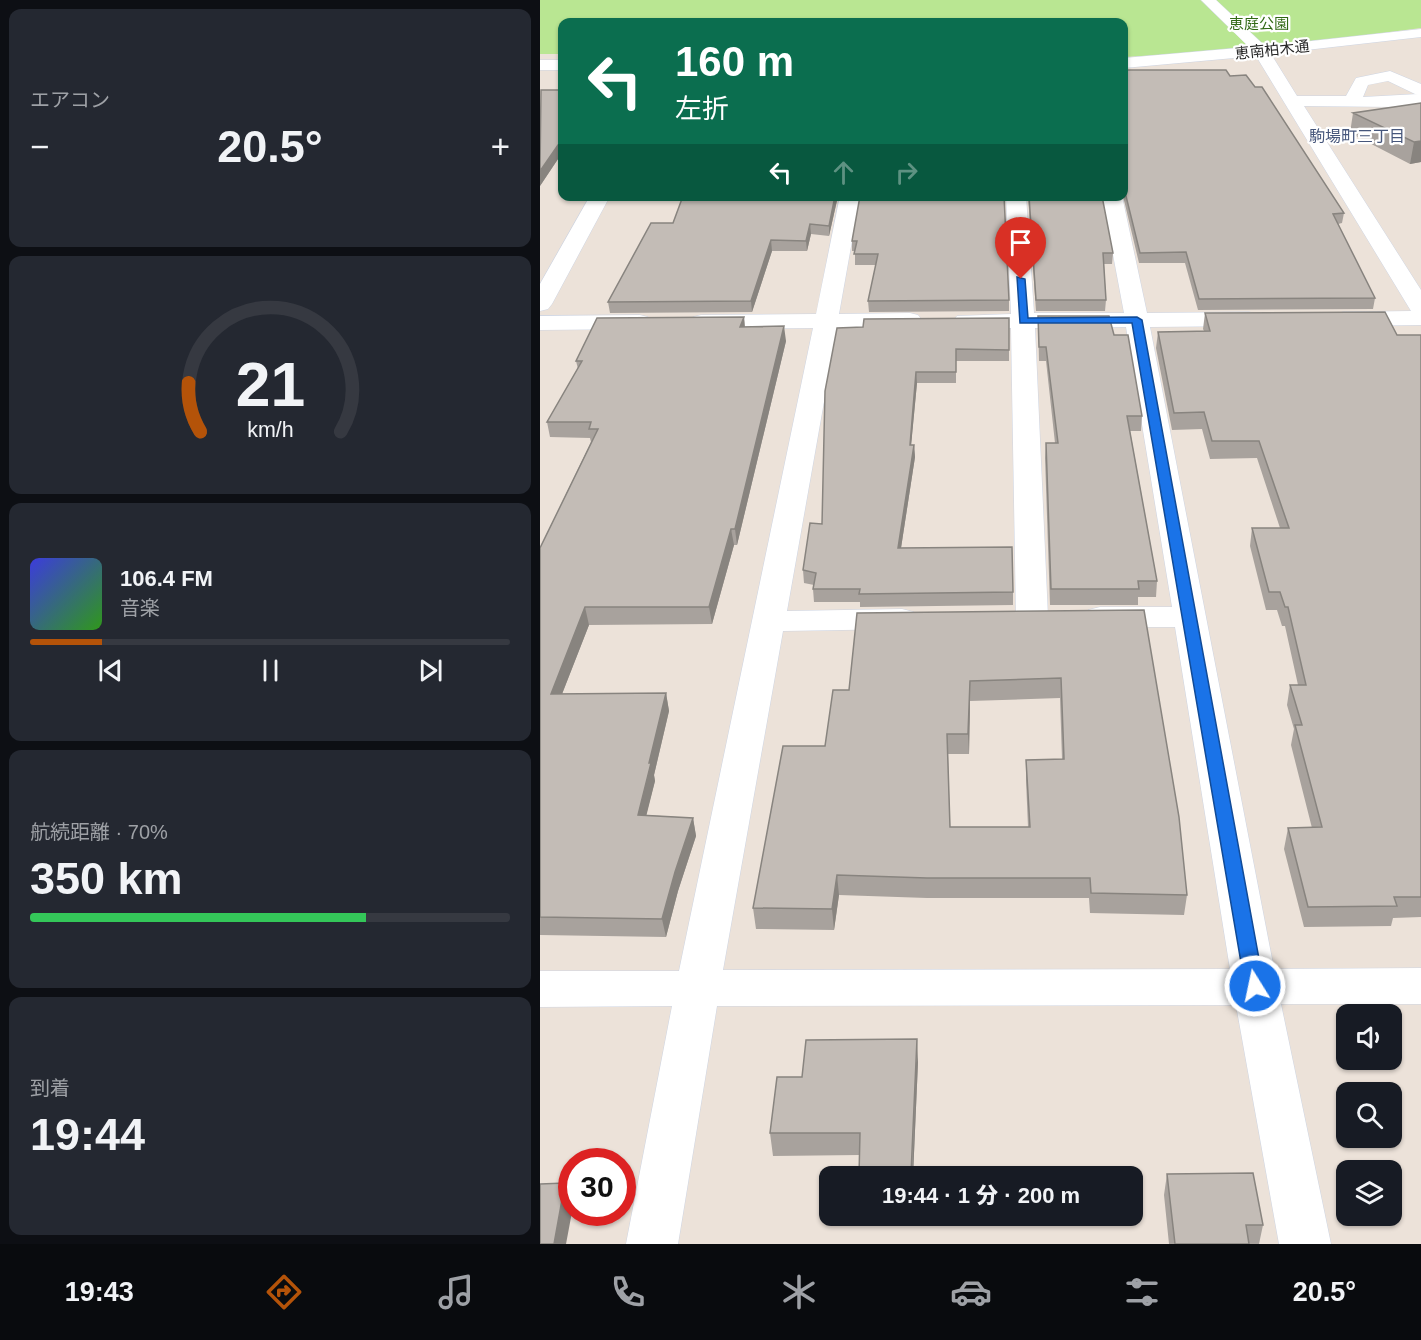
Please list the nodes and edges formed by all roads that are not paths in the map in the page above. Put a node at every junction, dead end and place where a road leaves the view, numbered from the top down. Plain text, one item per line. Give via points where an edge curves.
1 (1208, 0) edge
2 (1421, 33) edge
3 (1261, 51) junction
4 (1128, 63) edge
5 (540, 65) edge
6 (558, 65) edge
7 (1421, 90) edge
8 (1421, 99) edge
9 (1292, 101) junction
10 (1352, 102) junction
11 (597, 201) edge
12 (849, 201) edge
13 (1016, 201) edge
14 (1113, 201) edge
15 (540, 304) edge
16 (1421, 308) edge
17 (1421, 318) edge
18 (1267, 319) edge
19 (1326, 319) edge
20 (824, 320) junction
21 (1137, 320) junction
22 (1023, 321) junction
23 (658, 322) edge
24 (682, 322) edge
25 (540, 324) edge
26 (1188, 617) junction
27 (936, 618) edge
28 (769, 621) junction
29 (1255, 986) junction
30 (1421, 986) edge
31 (698, 988) junction
32 (540, 989) edge
33 (652, 1244) edge
34 (1305, 1244) edge

1 - 3 street
2 - 3 street, 恵南柏木通
3 - 4 street, 恵南柏木通
3 - 9 street
5 - 6 street
7 - 10 street via 1390,76 1371,79 1362,81
8 - 10 street
9 - 10 street
9 - 16 street
11 - 15 street
12 - 20 street
13 - 22 street
14 - 21 street
17 - 19 street
18 - 21 street
20 - 22 street
20 - 24 street
20 - 28 street
21 - 22 street
21 - 26 street
22 - 26 street via 1020,617
23 - 25 street
26 - 29 street
27 - 28 street
28 - 31 street
29 - 30 street
29 - 31 street
29 - 34 street
31 - 32 street
31 - 33 street

